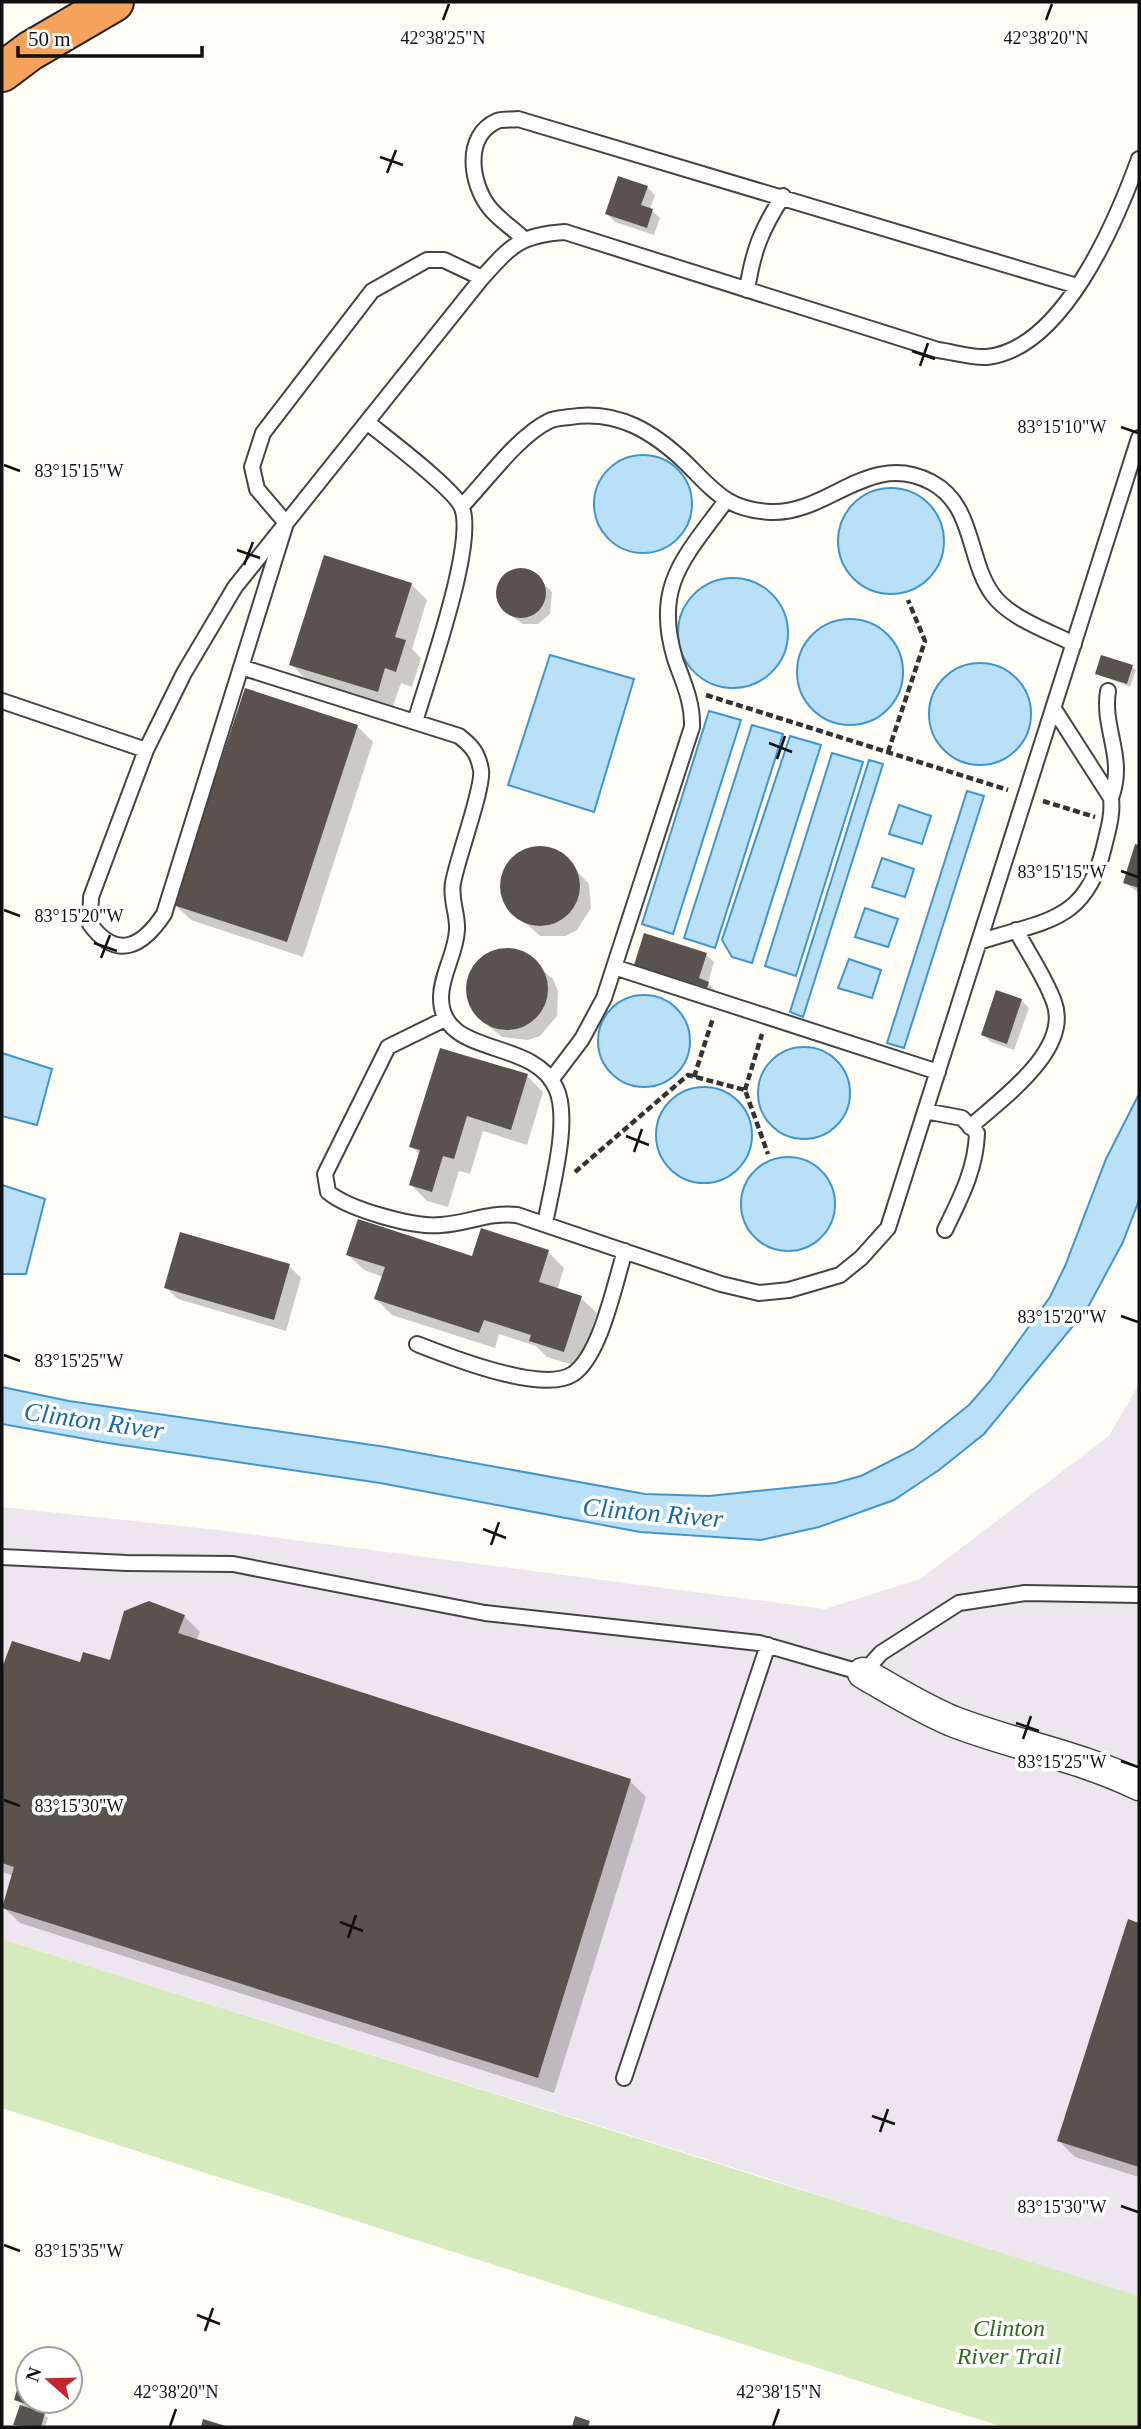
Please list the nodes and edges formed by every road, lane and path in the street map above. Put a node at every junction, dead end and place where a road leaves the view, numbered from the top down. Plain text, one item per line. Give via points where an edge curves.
1 (114, 2) edge
2 (2, 72) edge
3 (1139, 159) edge
4 (783, 196) junction
5 (525, 240) junction
6 (482, 278) junction
7 (1077, 286) junction
8 (747, 290) junction
9 (367, 422) junction
10 (1139, 438) edge
11 (725, 502) junction
12 (462, 506) junction
13 (286, 523) junction
14 (908, 600) dead end
15 (1074, 644) junction
16 (241, 667) junction
17 (685, 688) junction
18 (1108, 691) dead end
19 (2, 701) edge
20 (1054, 709) junction
21 (415, 722) junction
22 (146, 750) junction
23 (888, 752) junction
24 (1026, 796) junction
25 (1111, 798) junction
26 (1110, 822) junction
27 (1016, 930) junction
28 (979, 942) junction
29 (614, 967) junction
30 (718, 1001) junction
31 (767, 1017) junction
32 (443, 1020) junction
33 (938, 1072) junction
34 (694, 1077) junction
35 (551, 1080) junction
36 (745, 1090) junction
37 (925, 1111) junction
38 (971, 1127) junction
39 (768, 1154) dead end
40 (551, 1193) junction
41 (545, 1224) junction
42 (945, 1230) dead end
43 (625, 1251) junction
44 (418, 1344) dead end
45 (2, 1557) edge
46 (1139, 1595) edge
47 (768, 1645) junction
48 (863, 1673) junction
49 (1139, 1785) edge
50 (624, 2078) dead end

1 - 2 highway
3 - 7 lane via 1098,251
4 - 5 lane via 518,119 496,121 481,136 472,160 475,185 489,208
4 - 7 lane
4 - 8 lane via 761,230
5 - 6 lane via 511,247
5 - 8 lane via 536,234 565,232
6 - 9 lane
6 - 13 lane via 444,260 427,260 372,291 262,433 252,467 257,489
7 - 8 lane via 1027,343 987,357 938,351
9 - 12 lane via 429,472
9 - 13 lane
10 - 15 lane
11 - 12 lane via 663,441 629,422 588,414 550,420
11 - 15 lane via 769,512 797,510 863,480 897,471 932,483 955,502 970,534 981,576 995,598 1022,618
11 - 17 lane via 690,550 673,581 666,607 667,631
12 - 21 lane via 465,527 457,579
13 - 16 lane
13 - 22 lane via 235,587 184,673
14 - 23 path via 925,641
15 - 20 lane
16 - 21 lane
16 - 22 lane via 164,914 151,934 134,946 116,945 99,937 90,924 91,897
17 - 23 path
17 - 29 lane via 693,706 692,727
18 - 25 lane via 1106,706 1119,770
19 - 22 lane
20 - 24 lane
20 - 25 lane
21 - 32 lane via 459,736 475,749 482,773 452,885 457,928 440,994
23 - 24 path
24 - 26 path
24 - 28 lane
25 - 26 lane
26 - 27 lane via 1097,877 1083,898 1061,915
27 - 28 lane
27 - 38 lane via 1055,1004 1056,1024 1048,1048 1031,1074
28 - 33 lane
29 - 30 lane
29 - 35 lane via 582,1039
30 - 31 lane
30 - 34 path
31 - 33 lane
31 - 36 path
32 - 35 lane via 454,1031 521,1057
32 - 41 lane via 388,1047 325,1174 328,1192 364,1211 437,1226 495,1213
33 - 37 lane
34 - 36 path
34 - 40 path via 688,1075
35 - 40 lane via 562,1114
36 - 39 path
37 - 38 lane via 962,1118
37 - 43 lane via 888,1228 840,1275 789,1290 759,1293
38 - 42 lane via 977,1133 976,1153
40 - 41 lane
41 - 43 lane
43 - 44 lane via 590,1355 573,1374 525,1378 471,1365
45 - 47 lane via 233,1564 485,1613
46 - 48 lane via 1025,1593 959,1603 881,1653
47 - 48 lane
47 - 50 lane
48 - 49 street via 954,1721

